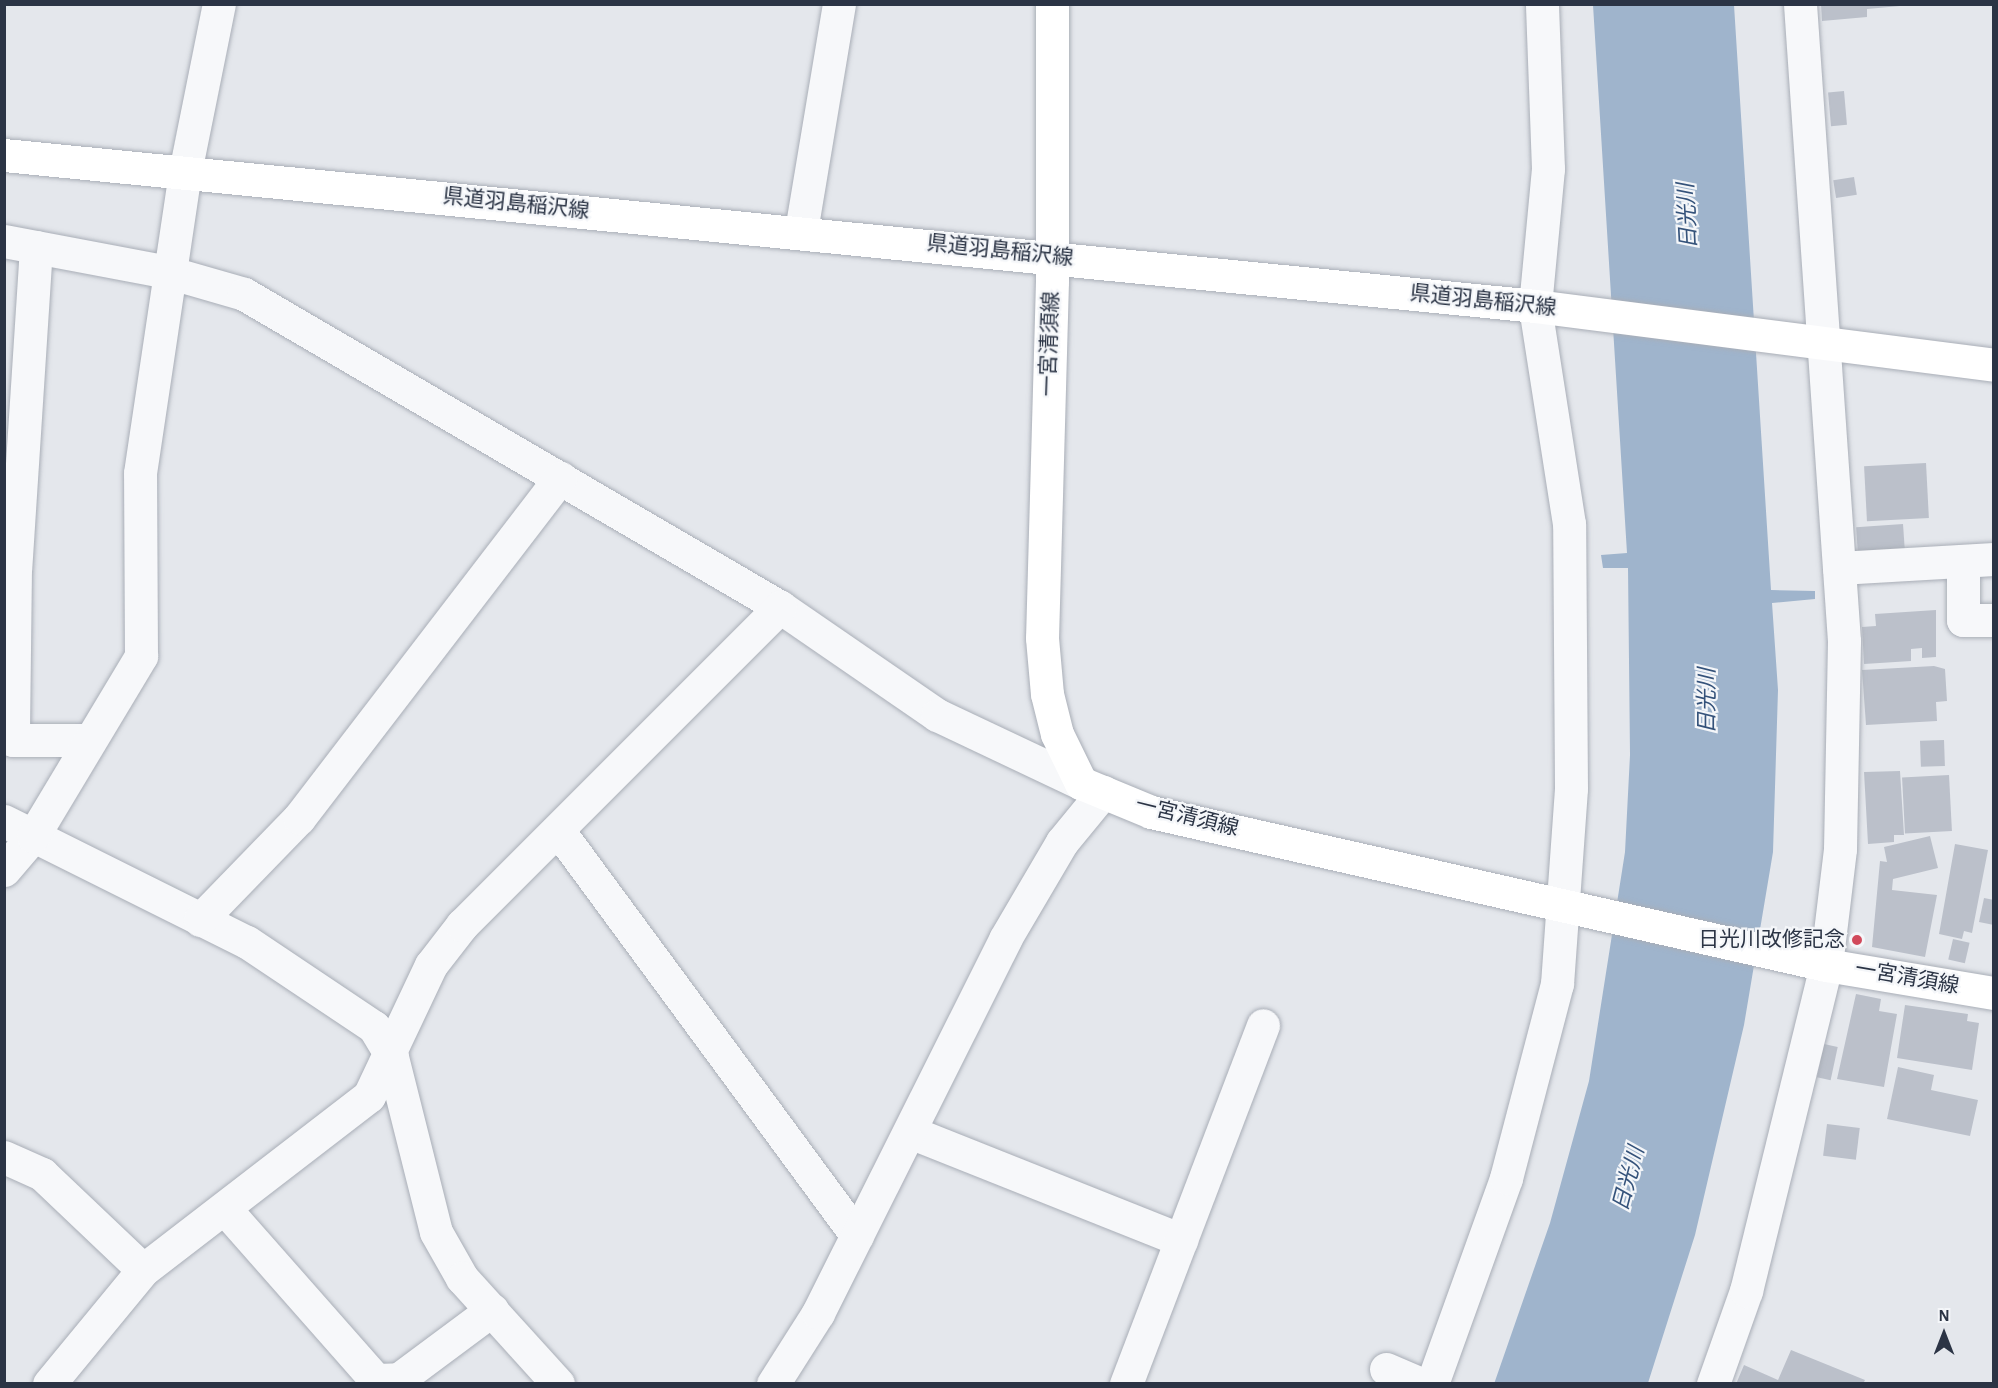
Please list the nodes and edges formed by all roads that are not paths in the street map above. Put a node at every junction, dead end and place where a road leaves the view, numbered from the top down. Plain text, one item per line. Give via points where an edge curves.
1 (219, 4) edge
2 (839, 4) edge
3 (1052, 4) edge
4 (1542, 4) edge
5 (1800, 4) edge
6 (4, 154) edge
7 (185, 172) junction
8 (801, 231) junction
9 (4, 241) edge
10 (36, 247) junction
11 (1052, 256) junction
12 (168, 272) junction
13 (1548, 308) junction
14 (1813, 341) junction
15 (1994, 365) edge
16 (560, 478) junction
17 (12, 512) edge
18 (1978, 560) edge
19 (1839, 568) junction
20 (780, 607) junction
21 (1994, 620) edge
22 (90, 740) junction
23 (1092, 788) junction
24 (4, 821) edge
25 (558, 830) junction
26 (33, 836) junction
27 (4, 870) edge
28 (1563, 903) junction
29 (200, 920) junction
30 (1826, 965) junction
31 (1994, 993) edge
32 (1263, 1025) dead end
33 (392, 1057) junction
34 (910, 1132) junction
35 (4, 1157) edge
36 (225, 1209) junction
37 (857, 1236) junction
38 (1181, 1240) junction
39 (143, 1270) junction
40 (492, 1311) junction
41 (1386, 1369) dead end
42 (49, 1383) edge
43 (558, 1383) edge
44 (772, 1383) edge
45 (1126, 1383) edge
46 (1421, 1383) edge
47 (1432, 1383) edge
48 (1713, 1383) edge

1 - 7 street
2 - 8 street
3 - 11 main road, 一宮清須線
4 - 13 street
5 - 14 street
6 - 7 main road, 県道羽島稲沢線
7 - 8 main road, 県道羽島稲沢線
7 - 12 street
8 - 11 main road, 県道羽島稲沢線
9 - 10 street
10 - 12 street
10 - 17 street
11 - 13 main road, 県道羽島稲沢線
11 - 23 main road, 一宮清須線 via 1042,638 1047,694 1057,734
12 - 16 street via 244,294
12 - 22 street via 140,473 141,656
13 - 14 main road, 県道羽島稲沢線
13 - 28 street via 1569,524 1571,788
14 - 15 main road, 県道羽島稲沢線
14 - 19 street
16 - 20 street
16 - 29 street via 299,818
17 - 22 street via 13,740
18 - 19 street
18 - 21 street via 1963,620
19 - 30 street via 1844,641 1840,849
20 - 23 street via 937,715
20 - 25 street
22 - 26 street
23 - 28 main road, 一宮清須線 via 1151,812
23 - 34 street via 1005,939
24 - 26 street
25 - 33 street via 462,926 431,965
25 - 37 street
26 - 27 street
26 - 29 street
28 - 30 main road, 一宮清須線
28 - 47 street via 1557,984 1506,1178
29 - 33 street via 247,942 339,1001 374,1027
30 - 31 main road, 一宮清須線
30 - 48 street via 1746,1291
32 - 38 street
33 - 36 street via 369,1096
33 - 40 street via 436,1232 462,1278
34 - 37 street
34 - 38 street
35 - 39 street via 42,1174
36 - 39 street
36 - 40 street via 376,1380 399,1379
37 - 44 street via 818,1313
38 - 45 street
39 - 42 street
40 - 43 street
41 - 46 street

